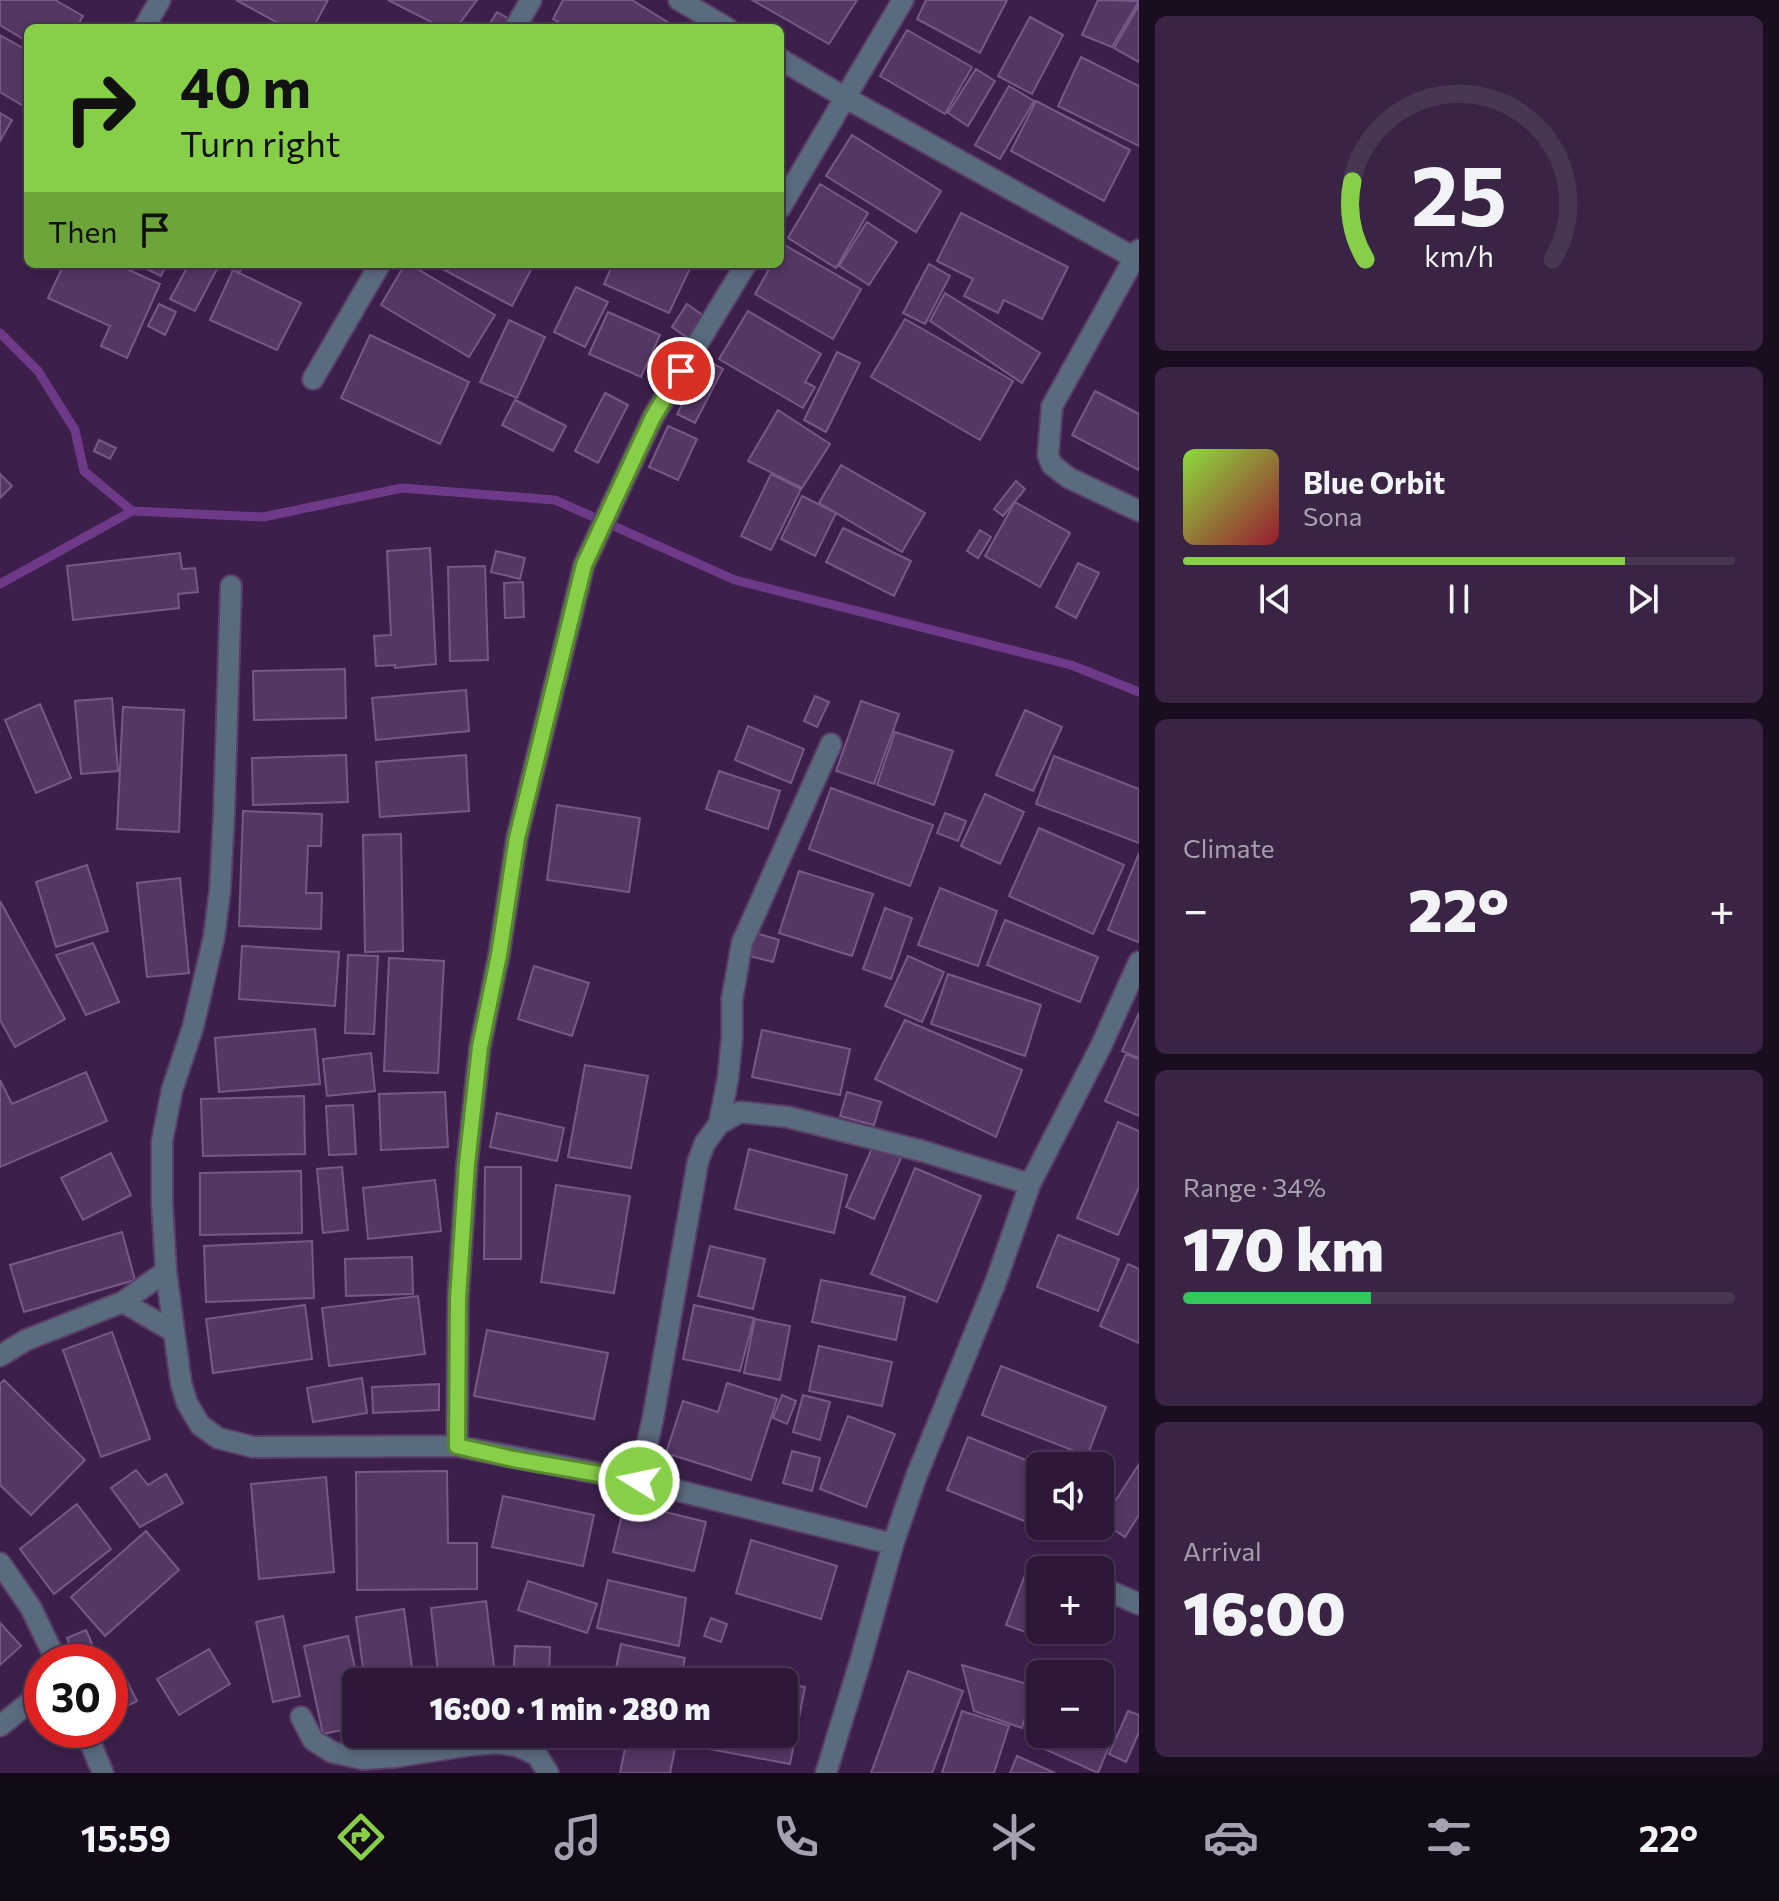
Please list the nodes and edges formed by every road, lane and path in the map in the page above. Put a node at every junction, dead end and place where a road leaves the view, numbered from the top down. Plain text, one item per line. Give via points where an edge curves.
1 (160, 0) edge
2 (531, 0) edge
3 (679, 0) edge
4 (903, 0) edge
5 (146, 24) edge
6 (517, 24) edge
7 (720, 24) edge
8 (784, 61) edge
9 (846, 98) junction
10 (784, 201) edge
11 (1137, 254) edge
12 (378, 268) edge
13 (744, 268) edge
14 (313, 379) dead end
15 (1139, 511) edge
16 (231, 586) dead end
17 (831, 744) dead end
18 (1139, 962) edge
19 (719, 1124) junction
20 (1030, 1184) junction
21 (166, 1271) junction
22 (123, 1302) junction
23 (174, 1332) junction
24 (0, 1356) edge
25 (457, 1446) junction
26 (639, 1481) junction
27 (893, 1544) junction
28 (0, 1563) edge
29 (1114, 1593) edge
30 (1139, 1604) edge
31 (48, 1644) edge
32 (24, 1707) edge
33 (301, 1717) dead end
34 (0, 1726) edge
35 (93, 1748) edge
36 (103, 1773) edge
37 (548, 1773) edge
38 (826, 1773) edge

1 - 5 street
2 - 6 street
3 - 7 street
4 - 9 street
8 - 9 street
9 - 10 street
9 - 11 street
11 - 15 street via 1052,406 1048,455 1069,478
12 - 14 street
13 - 25 street via 653,417 584,565 517,838 480,1047 467,1164 458,1299
16 - 21 street via 220,890 214,937 162,1141
17 - 19 street via 742,943
18 - 20 street
19 - 20 street via 740,1112 788,1117
19 - 26 street via 698,1161
20 - 27 street
21 - 22 street
21 - 23 street
22 - 23 street
22 - 24 street via 26,1340
23 - 25 street via 187,1403 200,1425 218,1438 253,1447
25 - 26 street
26 - 27 street
27 - 38 street
28 - 31 street
29 - 30 street
32 - 34 street
33 - 37 street via 313,1740 332,1752 363,1759 497,1743 537,1755
35 - 36 street

